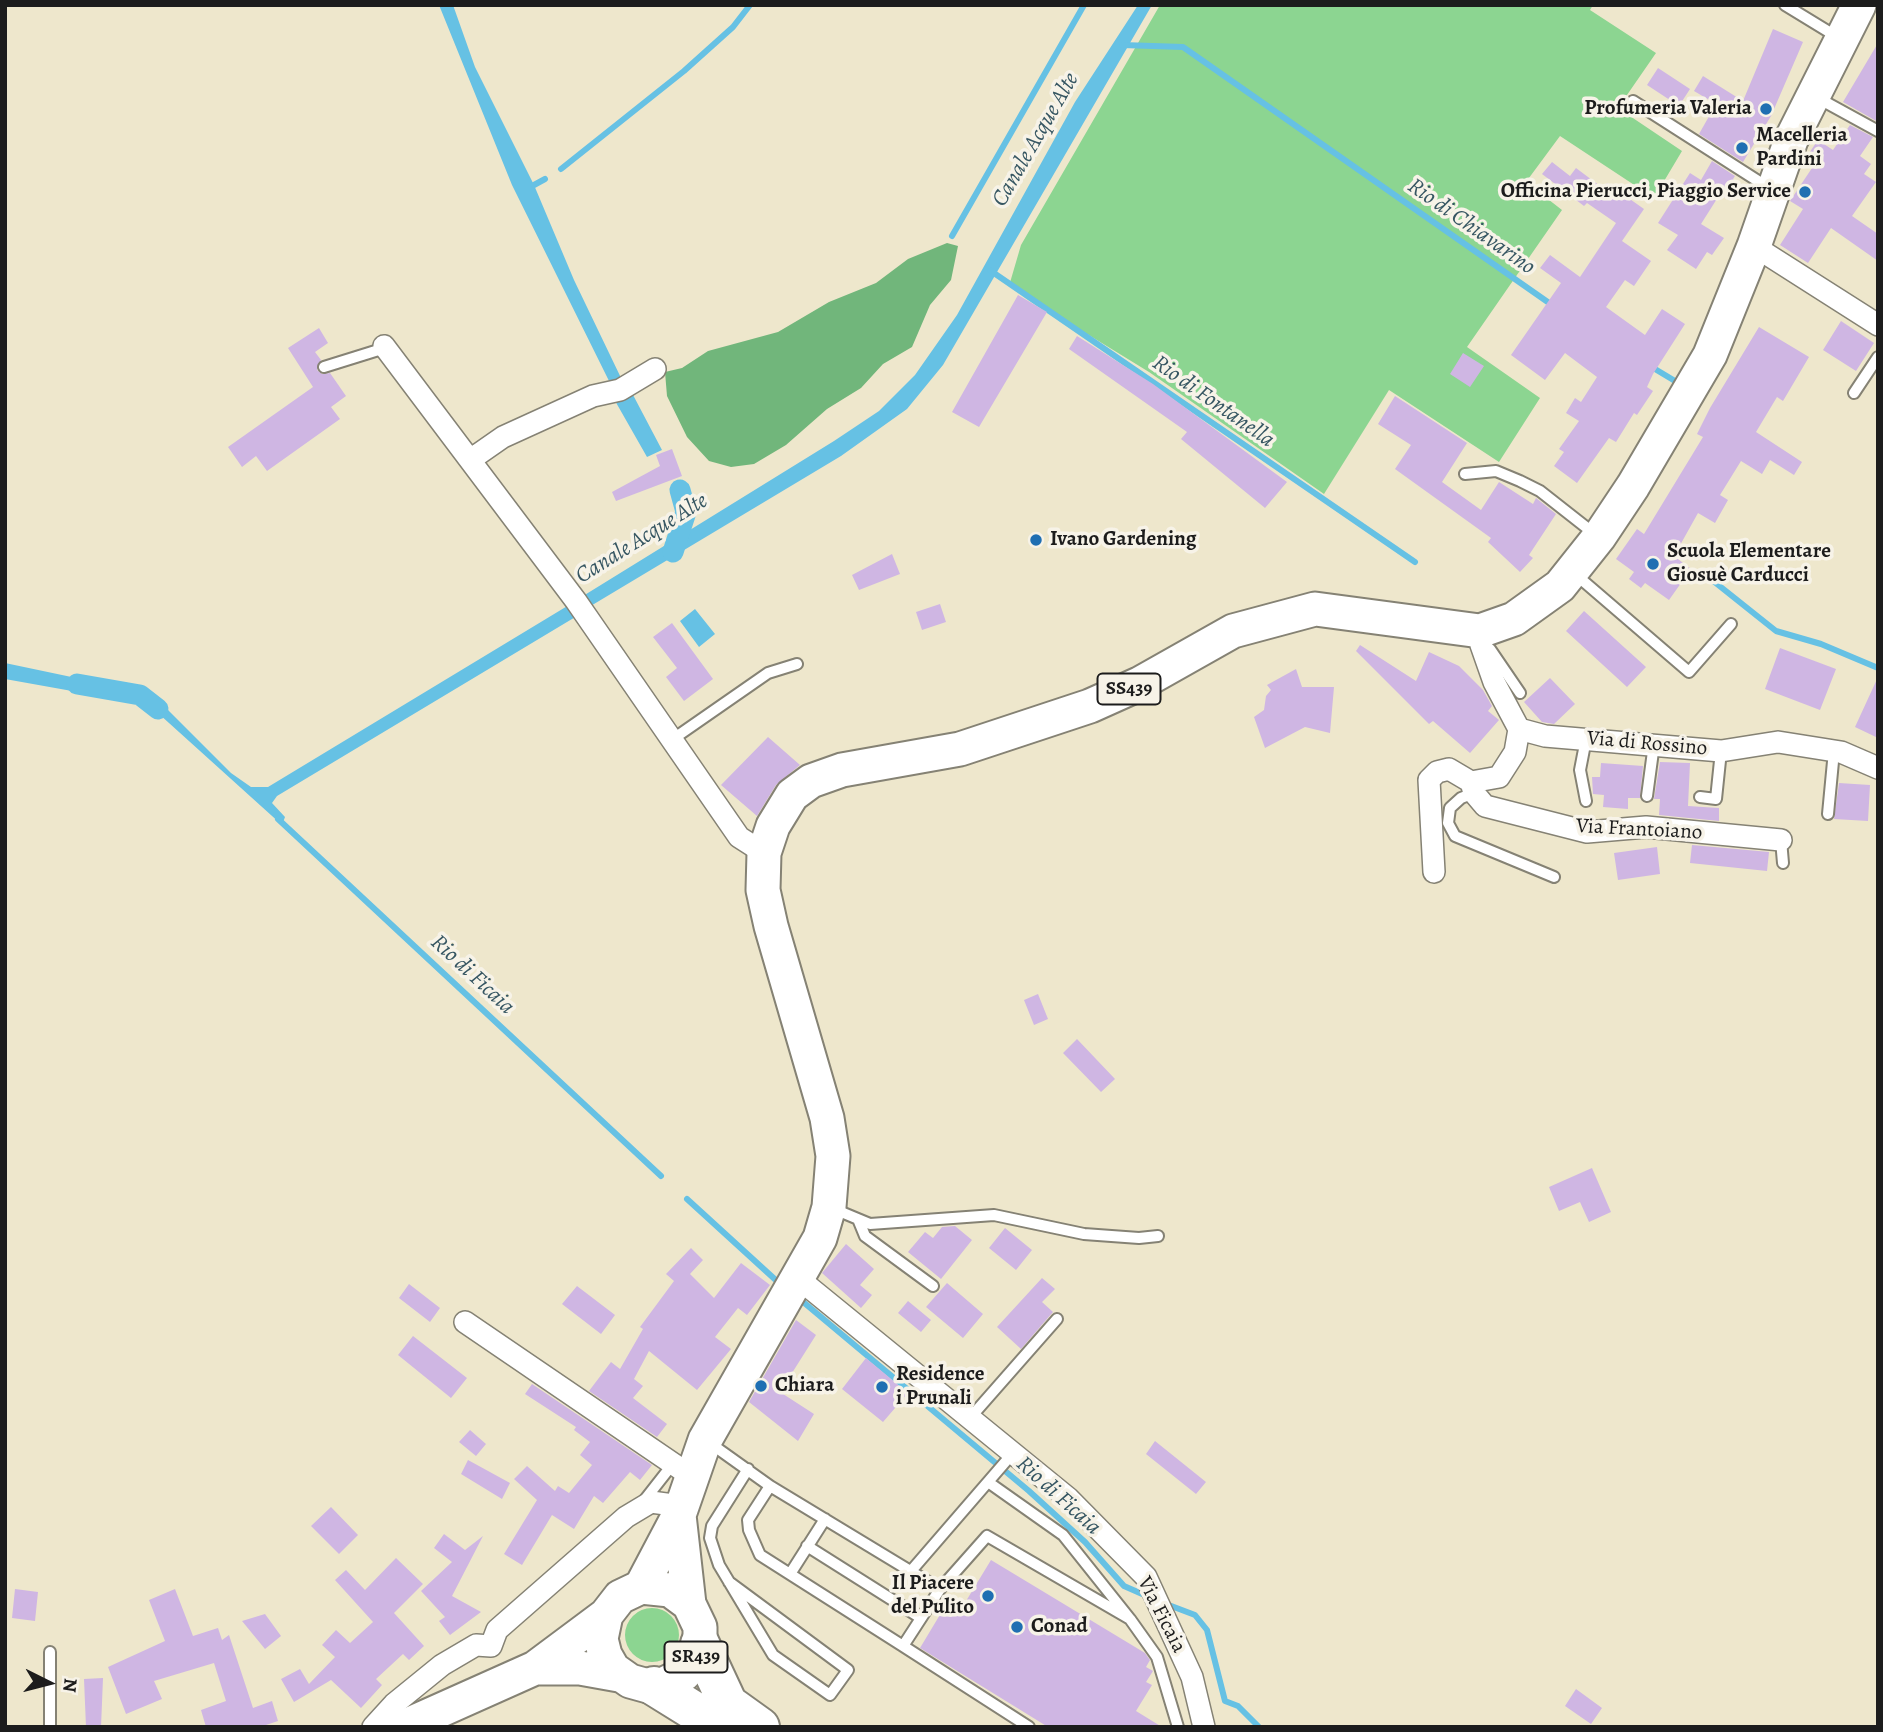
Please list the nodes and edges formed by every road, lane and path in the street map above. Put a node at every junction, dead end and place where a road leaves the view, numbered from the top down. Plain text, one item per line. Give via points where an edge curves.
1 (1785, 5) edge
2 (1859, 5) edge
3 (1842, 40) junction
4 (1813, 96) junction
5 (1633, 101) dead end
6 (1878, 131) edge
7 (1773, 190) junction
8 (1754, 246) junction
9 (1878, 325) edge
10 (384, 347) joint
11 (1878, 357) edge
12 (324, 368) dead end
13 (655, 369) dead end
14 (1854, 393) dead end
15 (470, 460) junction
16 (1465, 474) dead end
17 (1599, 537) junction
18 (1572, 572) junction
19 (1731, 624) dead end
20 (1480, 631) junction
21 (797, 664) dead end
22 (1520, 693) dead end
23 (1519, 729) junction
24 (673, 739) junction
25 (1586, 739) junction
26 (1654, 744) junction
27 (1721, 751) junction
28 (1834, 751) junction
29 (1878, 768) edge
30 (1473, 788) junction
31 (1647, 796) dead end
32 (1700, 797) dead end
33 (1586, 801) dead end
34 (1828, 814) dead end
35 (1781, 840) joint
36 (764, 853) junction
37 (1783, 863) dead end
38 (1434, 872) dead end
39 (1554, 877) dead end
40 (844, 1213) junction
41 (1158, 1236) dead end
42 (799, 1279) junction
43 (933, 1286) dead end
44 (1058, 1319) dead end
45 (465, 1322) dead end
46 (970, 1418) junction
47 (705, 1440) junction
48 (1013, 1453) junction
49 (748, 1469) junction
50 (988, 1482) junction
51 (770, 1486) junction
52 (681, 1490) junction
53 (639, 1507) junction
54 (825, 1519) junction
55 (807, 1546) junction
56 (911, 1571) junction
57 (790, 1574) junction
58 (729, 1581) junction
59 (641, 1587) junction
60 (940, 1589) junction
61 (689, 1604) junction
62 (606, 1615) junction
63 (921, 1618) junction
64 (1130, 1619) junction
65 (700, 1644) junction
66 (491, 1646) junction
67 (904, 1646) junction
68 (50, 1652) dead end
69 (523, 1674) junction
70 (636, 1680) junction
71 (50, 1727) edge
72 (373, 1727) edge
73 (403, 1727) edge
74 (720, 1727) edge
75 (760, 1727) edge
76 (1029, 1727) edge
77 (1178, 1727) edge
78 (1204, 1727) edge

1 - 3 lane
2 - 3 main road, SS439
3 - 4 main road, SS439
4 - 6 lane
4 - 7 main road, SS439
5 - 7 lane
7 - 8 main road, SS439
8 - 9 street
8 - 17 main road, SS439 via 1710,355
10 - 12 lane
10 - 15 street
11 - 14 lane
13 - 15 street via 620,390 593,396 503,437
15 - 24 street
16 - 17 lane via 1496,471 1520,481
17 - 18 main road, SS439
18 - 19 lane via 1689,672
18 - 20 main road, SS439 via 1514,619
20 - 22 lane
20 - 23 street via 1494,682
20 - 36 main road, SS439 via 1315,609 1233,631 1173,667 1090,706 960,749 842,769 811,780 792,795 773,826
21 - 24 lane via 768,673
23 - 25 street, Via di Rossino
23 - 30 street via 1515,752 1499,777
24 - 36 street via 738,837
25 - 26 street, Via di Rossino
25 - 33 lane via 1580,771
26 - 27 street, Via di Rossino
26 - 31 lane
27 - 28 street, Via di Rossino via 1778,742
27 - 32 lane via 1716,799
28 - 29 street, Via di Rossino
28 - 34 lane
30 - 35 street, Via Frantoiano via 1485,806 1587,832 1646,827
30 - 38 street, Via Frantoiano via 1449,769 1429,780
30 - 39 lane via 1450,808 1448,823 1455,836
35 - 37 lane
36 - 40 main road, SS439 via 763,890 771,926 827,1118
40 - 41 lane via 870,1224 993,1215 1084,1234
40 - 42 main road, SS439 via 820,1238
40 - 43 lane via 865,1236
42 - 46 street, Via Ficaia
42 - 47 main road, SS439
44 - 46 lane
45 - 52 street
46 - 48 street, Via Ficaia
47 - 49 lane
47 - 52 main road, SS439
48 - 50 lane
48 - 78 street, Via Ficaia via 1068,1498 1146,1577 1192,1677
49 - 51 lane
49 - 58 lane via 712,1526 710,1538
50 - 56 lane
50 - 64 lane via 1063,1535
51 - 54 lane
51 - 57 lane via 748,1520 749,1530 760,1555
52 - 53 lane
52 - 53 street
52 - 59 main road, SS439
52 - 61 main road, SR439
53 - 66 street via 497,1630
54 - 55 lane
54 - 56 lane
55 - 57 lane
55 - 63 lane
56 - 60 lane
57 - 67 lane
58 - 58 lane via 773,1655 830,1695 848,1670
59 - 61 main road via 670,1590
59 - 62 main road via 620,1597
60 - 63 lane
60 - 64 lane via 987,1536
61 - 65 main road, SR439 via 698,1619
62 - 69 main road
62 - 70 main road via 603,1647 609,1662
63 - 67 lane
64 - 77 lane via 1157,1657
65 - 70 main road, SR439 via 695,1661 670,1683
65 - 75 highway via 728,1703
66 - 69 street
66 - 72 street via 475,1645 442,1665
67 - 76 lane
68 - 71 lane
69 - 70 main road via 588,1669
69 - 73 main road
70 - 74 highway

